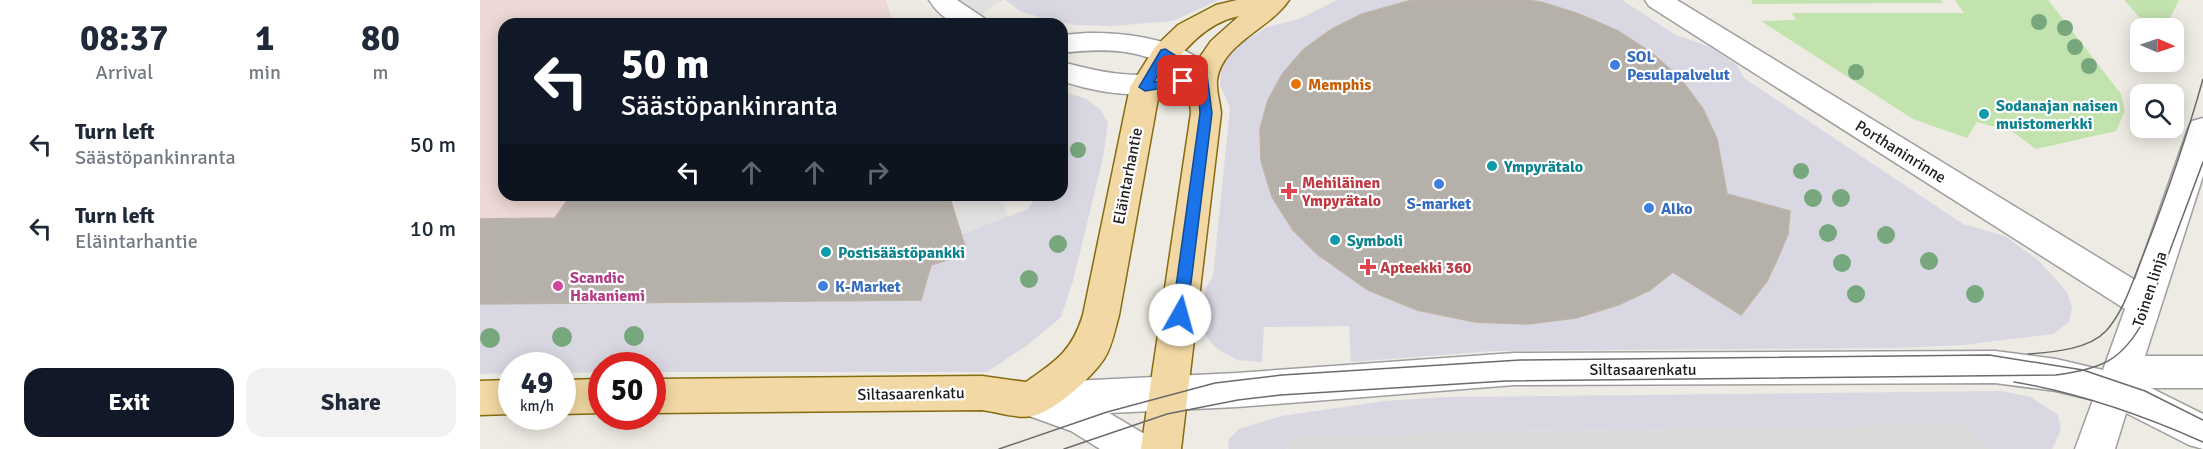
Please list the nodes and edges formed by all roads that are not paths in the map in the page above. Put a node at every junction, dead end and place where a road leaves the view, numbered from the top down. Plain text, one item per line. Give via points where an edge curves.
1 (942, 0) edge
2 (1276, 0) edge
3 (1658, 0) edge
4 (964, 18) edge
5 (1068, 43) edge
6 (1165, 53) junction
7 (1068, 73) edge
8 (1203, 78) junction
9 (1145, 87) junction
10 (2203, 129) edge
11 (2144, 303) junction
12 (2203, 372) edge
13 (2119, 380) junction
14 (1169, 394) junction
15 (666, 396) edge
16 (498, 397) edge
17 (480, 398) edge
18 (1031, 399) junction
19 (2203, 433) edge
20 (1134, 449) edge
21 (1161, 449) edge
22 (2095, 449) edge

1 - 4 street
2 - 6 main road, Eläintarhantie via 1225,11 1188,31
2 - 8 main road, Eläintarhantie via 1224,43 1209,61
3 - 11 street, Porthaninrinne
5 - 6 street via 1115,42
6 - 8 street
6 - 9 main road, Eläintarhantie
7 - 9 street via 1089,80
8 - 9 street
8 - 14 main road via 1206,113
9 - 18 main road, Eläintarhantie via 1101,315 1091,348 1063,377
10 - 11 street, Toinen linja
11 - 13 street, Toinen linja
12 - 13 street
13 - 14 street, Siltasaarenkatu via 1995,366 1514,369
13 - 19 street
13 - 22 street, Toinen linja
14 - 18 street, Siltasaarenkatu
14 - 21 main road
15 - 18 main road, Siltasaarenkatu via 982,393
16 - 17 main road
18 - 20 street via 1085,419

